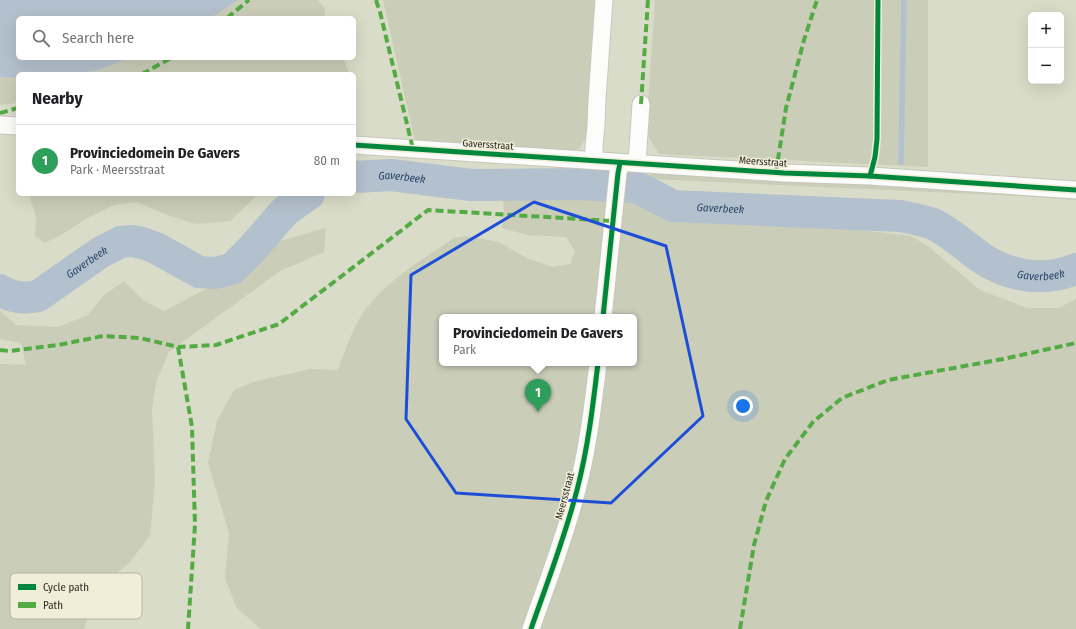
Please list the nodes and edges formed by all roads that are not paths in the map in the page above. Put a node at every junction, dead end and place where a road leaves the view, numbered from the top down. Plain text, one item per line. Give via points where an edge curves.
1 (604, 0) edge
2 (641, 104) dead end
3 (0, 125) edge
4 (16, 126) edge
5 (356, 145) edge
6 (594, 160) junction
7 (625, 166) junction
8 (1068, 189) edge
9 (603, 314) edge
10 (598, 366) edge
11 (531, 629) edge

1 - 6 street
2 - 7 street
3 - 4 street
5 - 6 street, Gaversstraat
6 - 7 street, Gaversstraat
7 - 8 street, Meersstraat via 870,176
7 - 9 street via 616,192
10 - 11 street, Meersstraat via 591,422 578,488

